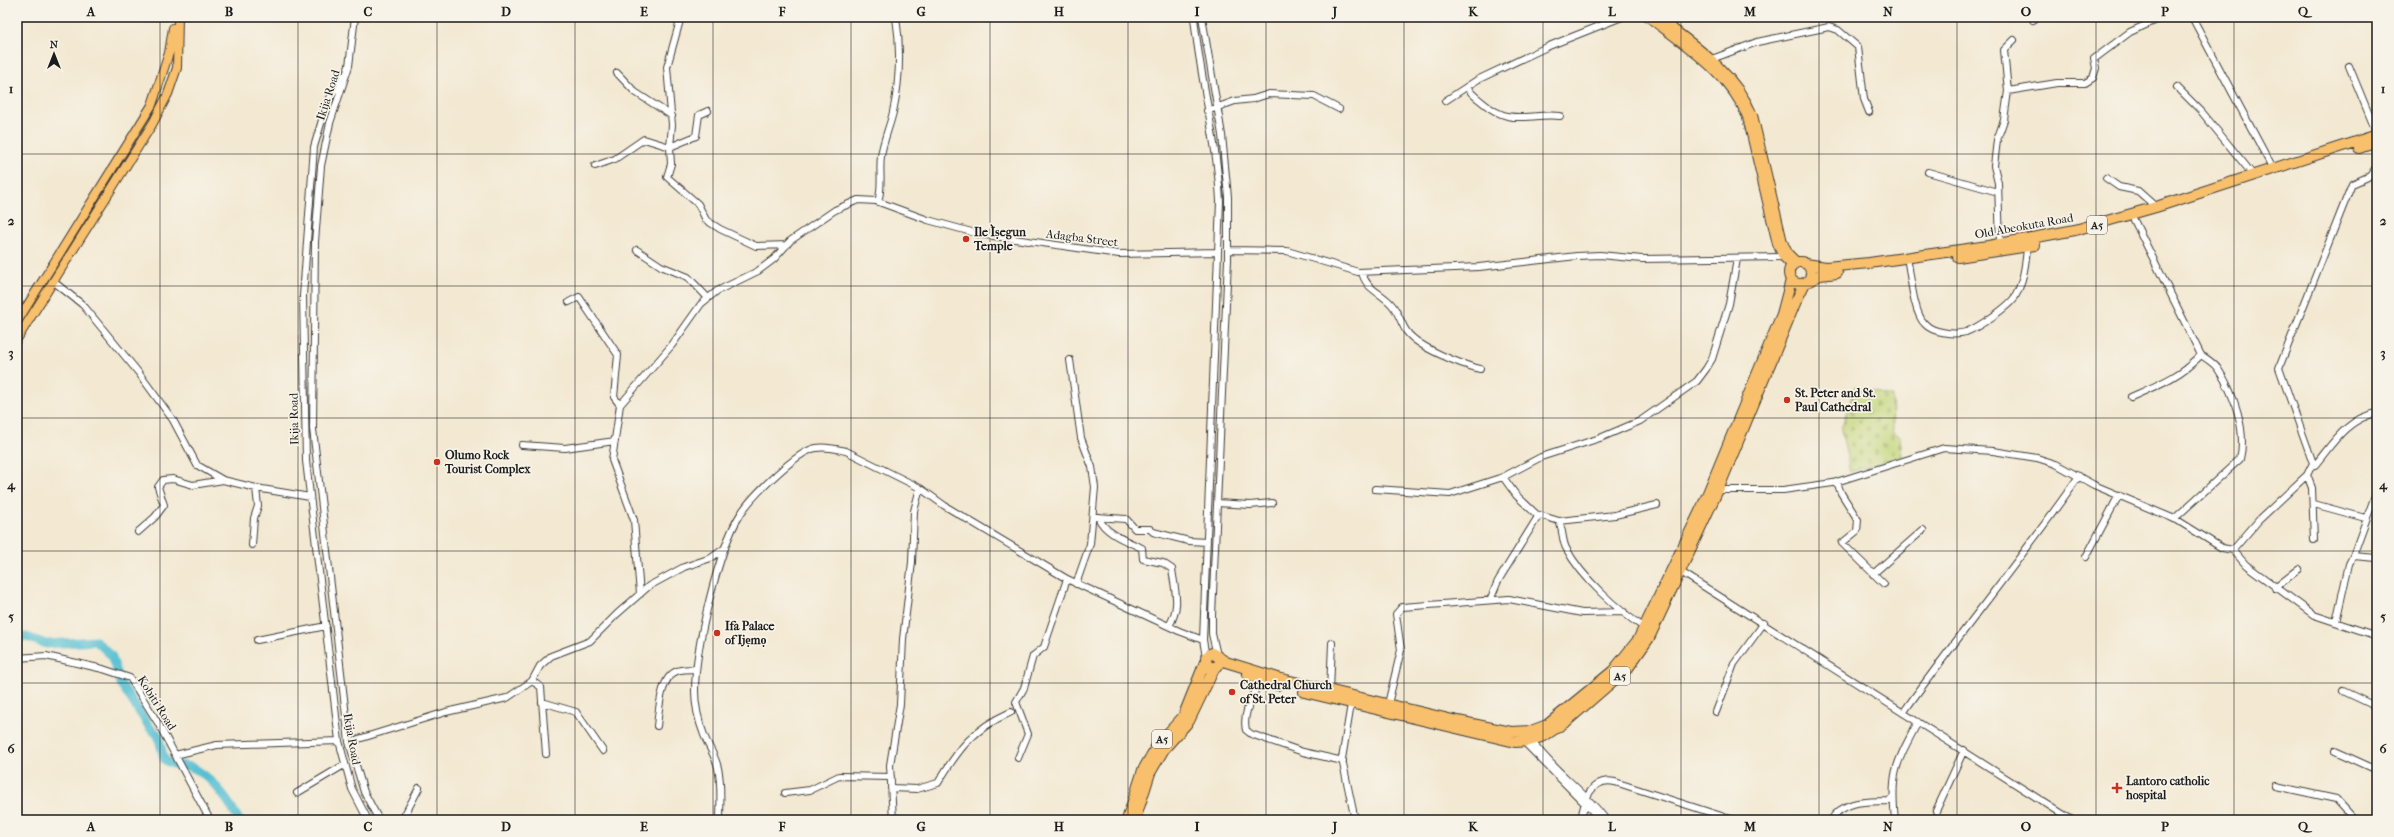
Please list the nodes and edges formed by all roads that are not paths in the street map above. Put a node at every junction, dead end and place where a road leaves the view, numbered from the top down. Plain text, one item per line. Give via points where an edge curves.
1 (174, 17) edge
2 (178, 17) edge
3 (355, 17) edge
4 (681, 17) edge
5 (896, 17) edge
6 (1194, 17) edge
7 (1202, 17) edge
8 (1622, 17) edge
9 (1648, 17) edge
10 (1658, 17) edge
11 (2163, 17) edge
12 (2192, 17) edge
13 (2014, 40) dead end
14 (1712, 59) junction
15 (349, 66) junction
16 (2349, 66) dead end
17 (617, 73) dead end
18 (1467, 87) junction
19 (2177, 87) dead end
20 (2008, 91) junction
21 (1445, 101) dead end
22 (1217, 107) junction
23 (1339, 109) dead end
24 (708, 111) dead end
25 (1207, 111) junction
26 (1869, 112) dead end
27 (672, 116) junction
28 (1560, 116) dead end
29 (2377, 140) edge
30 (670, 147) junction
31 (595, 166) dead end
32 (2377, 166) edge
33 (2273, 169) junction
34 (1928, 172) dead end
35 (2254, 176) junction
36 (2106, 178) dead end
37 (1998, 192) junction
38 (878, 202) junction
39 (2156, 207) junction
40 (2134, 220) junction
41 (2000, 244) junction
42 (787, 245) junction
43 (2027, 246) junction
44 (637, 250) dead end
45 (1228, 250) junction
46 (1218, 252) junction
47 (1783, 257) junction
48 (1737, 258) junction
49 (1908, 263) junction
50 (1799, 264) junction
51 (1362, 272) junction
52 (1791, 280) junction
53 (54, 282) junction
54 (1807, 282) junction
55 (708, 298) junction
56 (569, 302) dead end
57 (17, 322) edge
58 (17, 339) edge
59 (2201, 355) junction
60 (1070, 360) dead end
61 (1480, 369) dead end
62 (2131, 397) dead end
63 (620, 405) junction
64 (2377, 413) edge
65 (615, 441) junction
66 (522, 445) dead end
67 (2313, 463) junction
68 (2307, 474) junction
69 (2078, 476) junction
70 (1503, 477) junction
71 (223, 480) junction
72 (1837, 482) junction
73 (256, 488) junction
74 (920, 488) junction
75 (1375, 489) dead end
76 (1718, 490) junction
77 (2377, 490) edge
78 (2118, 496) junction
79 (310, 497) junction
80 (1217, 503) junction
81 (1272, 503) dead end
82 (2314, 504) junction
83 (1657, 505) dead end
84 (1539, 515) junction
85 (1096, 517) junction
86 (2365, 518) junction
87 (2174, 519) junction
88 (1559, 521) junction
89 (1923, 530) dead end
90 (138, 532) dead end
91 (2314, 540) dead end
92 (1207, 542) junction
93 (252, 545) dead end
94 (726, 547) junction
95 (2233, 550) junction
96 (2353, 556) junction
97 (2086, 557) dead end
98 (2377, 558) edge
99 (2299, 569) dead end
100 (1681, 572) junction
101 (1873, 574) junction
102 (1067, 579) junction
103 (1076, 584) junction
104 (1884, 584) dead end
105 (2276, 588) junction
106 (640, 594) junction
107 (1491, 598) junction
108 (1624, 612) junction
109 (2336, 622) junction
110 (1764, 623) junction
111 (326, 626) junction
112 (1169, 626) junction
113 (1645, 628) junction
114 (2377, 636) edge
115 (258, 640) dead end
116 (1203, 640) junction
117 (1332, 642) dead end
118 (1218, 656) junction
119 (17, 658) edge
120 (1205, 660) junction
121 (1215, 668) junction
122 (696, 669) junction
123 (1260, 680) junction
124 (532, 681) junction
125 (1330, 691) junction
126 (2343, 692) dead end
127 (542, 702) junction
128 (1351, 704) junction
129 (1388, 704) junction
130 (2377, 707) edge
131 (1011, 712) dead end
132 (1716, 712) dead end
133 (1903, 713) junction
134 (1918, 722) junction
135 (1452, 724) junction
136 (657, 726) dead end
137 (339, 741) junction
138 (1528, 741) junction
139 (349, 742) junction
140 (1964, 750) junction
141 (2335, 751) dead end
142 (603, 752) dead end
143 (546, 754) dead end
144 (175, 755) junction
145 (1018, 758) dead end
146 (1342, 761) junction
147 (344, 765) junction
148 (2377, 770) edge
149 (891, 777) junction
150 (2276, 786) dead end
151 (418, 788) dead end
152 (891, 788) junction
153 (785, 793) dead end
154 (297, 794) dead end
155 (1892, 798) junction
156 (1586, 800) junction
157 (1936, 811) dead end
158 (210, 820) edge
159 (368, 820) edge
160 (379, 820) edge
161 (402, 820) edge
162 (720, 820) edge
163 (893, 820) edge
164 (1127, 820) edge
165 (1135, 820) edge
166 (1355, 820) edge
167 (1581, 820) edge
168 (1601, 820) edge
169 (1606, 820) edge
170 (1734, 820) edge
171 (1831, 820) edge
172 (1895, 820) edge
173 (2072, 820) edge
174 (2355, 820) edge

1 - 57 main road via 169,53 152,106
2 - 53 main road via 177,68 168,94 153,123
3 - 15 street
4 - 27 street via 667,67
5 - 38 street via 900,38 900,74 881,155 882,183
6 - 25 street
7 - 22 street
8 - 18 street via 1549,46 1480,78
9 - 47 main road via 1707,63 1731,87 1741,102 1748,117 1777,244
10 - 14 main road
11 - 20 street via 2130,32 2094,59 2096,68 2093,78 2085,83 2054,84
12 - 33 street
13 - 20 street via 2004,50
14 - 26 street via 1757,42 1829,27 1838,30 1858,47 1864,99
14 - 50 main road via 1736,83 1747,99 1783,242 1788,253
15 - 79 street, Ikija Road via 327,103 319,124 311,164 303,296 304,436
15 - 139 street, Ikija Road via 330,124 321,166 315,242 313,429
16 - 29 street
17 - 27 street via 635,92
18 - 21 street
18 - 28 street via 1471,94 1502,115 1516,119
19 - 35 street via 2201,111
20 - 37 street via 1994,166
22 - 23 street via 1235,101 1253,100 1268,94 1282,94 1314,96
22 - 25 street
22 - 45 street via 1228,189
24 - 30 street via 699,115 696,136
25 - 46 street via 1218,176
27 - 30 street
29 - 33 highway, Old Abeokuta Road / A5
29 - 40 highway, Old Abeokuta Road / A5
30 - 31 street via 644,139 615,159
30 - 42 street via 671,164 667,177 698,204 706,220 756,246
32 - 67 street via 2370,176 2352,184 2279,368
33 - 35 highway, Old Abeokuta Road / A5
34 - 37 street
35 - 39 highway, Old Abeokuta Road / A5
36 - 39 street via 2119,186 2138,191
37 - 41 street
38 - 42 street, Adagba Street via 851,202 814,223
38 - 46 street, Adagba Street via 928,220 1015,241 1119,254
39 - 41 highway, Old Abeokuta Road / A5 via 2075,230
40 - 43 highway, Old Abeokuta Road / A5 via 2078,236
40 - 59 street
41 - 50 highway, Old Abeokuta Road / A5 via 1832,267
42 - 55 street, Adagba Street via 758,271 717,290
43 - 49 highway, Old Abeokuta Road / A5
43 - 49 street via 2015,297 2006,306 1964,332 1940,331 1925,325 1919,317
44 - 55 street via 661,266 688,277
45 - 51 street via 1287,251
45 - 80 street
46 - 92 street
47 - 48 street
47 - 50 main road
48 - 51 street via 1642,259 1577,256 1486,266
48 - 70 street via 1729,304 1712,359 1697,381 1660,408 1622,430 1555,452
49 - 54 highway, Old Abeokuta Road / A5 via 1824,274
50 - 52 highway via 1789,272
50 - 54 highway via 1811,270
51 - 61 street via 1367,285 1392,305 1413,338 1433,352 1442,353 1462,364
52 - 54 highway via 1798,284
52 - 113 highway, A5 via 1782,314 1711,484
53 - 58 main road
53 - 71 street via 83,305 138,372 173,420 197,465
54 - 76 highway, A5 via 1796,301
55 - 63 street, Adagba Street via 672,345
56 - 63 street via 579,297 582,299 591,317 618,355 614,397
59 - 62 street via 2187,369 2169,380
59 - 87 street via 2218,368 2233,399 2243,448 2240,459
60 - 85 street via 1081,438 1092,467
63 - 65 street
64 - 67 street via 2364,416 2343,431 2315,465
65 - 66 street via 565,448
65 - 106 street via 612,460 637,535
67 - 68 street
68 - 82 street
68 - 95 street via 2259,520
69 - 72 street via 2056,464 2037,458 1956,447 1935,449
69 - 78 street
69 - 133 street via 2040,532 1946,652
70 - 75 street via 1450,494
70 - 84 street via 1516,495
71 - 73 street
71 - 90 street via 192,485 173,479 163,480 158,487 164,505
72 - 76 street via 1783,490
72 - 101 street via 1858,520 1857,530 1842,543
73 - 79 street
73 - 93 street via 258,506 254,518
74 - 94 street via 846,451 816,448 795,458 764,488 740,515
74 - 102 street via 945,506
74 - 149 street via 914,511 912,562
76 - 100 highway, A5
77 - 86 street
78 - 87 street
78 - 97 street
79 - 111 street, Ikija Road
80 - 81 street
80 - 118 street via 1212,634
82 - 86 street
82 - 91 street
83 - 88 street via 1615,515
84 - 88 street
84 - 107 street via 1498,581
85 - 92 street via 1126,519 1135,529 1150,529 1189,541
85 - 103 street
85 - 112 street via 1119,540 1142,548 1143,559 1170,567 1177,600 1176,614
86 - 96 street
87 - 95 street via 2222,548
88 - 108 street via 1564,544 1569,553 1588,577
89 - 101 street
92 - 116 street
94 - 106 street via 711,558 684,567
94 - 122 street via 712,592
95 - 105 street via 2246,565
96 - 98 street
96 - 109 street
99 - 105 street
100 - 110 street
100 - 138 highway, A5 via 1649,638 1628,668 1567,721 1544,736
101 - 104 street
102 - 103 street
102 - 145 street via 1044,648 1033,656 1024,688 1016,702 1028,734
103 - 112 street
105 - 109 street via 2314,615
106 - 124 street via 590,641 546,660
107 - 108 street via 1523,600 1562,611
107 - 129 street via 1402,607 1399,610 1396,614 1396,624 1401,650
108 - 113 street
109 - 114 street
110 - 132 street via 1734,664
110 - 133 street
111 - 115 street
111 - 137 street, Ikija Road
112 - 116 street
113 - 135 highway, A5 via 1629,654 1614,671 1540,729 1532,732 1511,732
116 - 120 street
117 - 125 street
118 - 120 highway via 1212,654
118 - 121 highway via 1220,662
118 - 125 highway, A5 via 1226,662 1259,673
119 - 144 street, Kobiti Road via 46,656 130,678
120 - 121 highway via 1207,666
120 - 164 highway, A5 via 1182,717 1158,744 1143,770
121 - 123 highway, A5 via 1231,668
121 - 165 highway, A5 via 1189,721 1164,749 1150,773
122 - 136 street via 672,673 660,698
122 - 162 street via 697,707 703,734 718,769
123 - 128 highway, A5
123 - 146 street via 1248,708 1246,730 1303,752
124 - 127 street via 541,687
124 - 139 street via 506,698 446,712
125 - 129 highway, A5
126 - 130 street
127 - 142 street via 576,712
127 - 143 street
128 - 135 highway, A5
128 - 146 street
129 - 135 highway, A5
131 - 152 street via 981,728 956,752 938,783 918,789
133 - 134 street
134 - 140 street
134 - 155 street via 1895,766
135 - 138 highway, A5 via 1492,738
137 - 144 street via 217,745
137 - 147 street, Ikija Road
138 - 156 street via 1550,770
139 - 160 street, Ikija Road via 364,792
140 - 157 street
140 - 173 street
141 - 148 street
144 - 158 street, Kobiti Road
146 - 166 street
147 - 154 street
147 - 159 street, Ikija Road via 352,789
149 - 152 street
149 - 153 street via 839,776 810,790
150 - 174 street via 2336,799
151 - 161 street
152 - 163 street
155 - 171 street via 1889,801 1855,802 1840,810
155 - 172 street
156 - 167 street
156 - 168 street
156 - 169 street
156 - 170 street via 1596,784 1603,780

